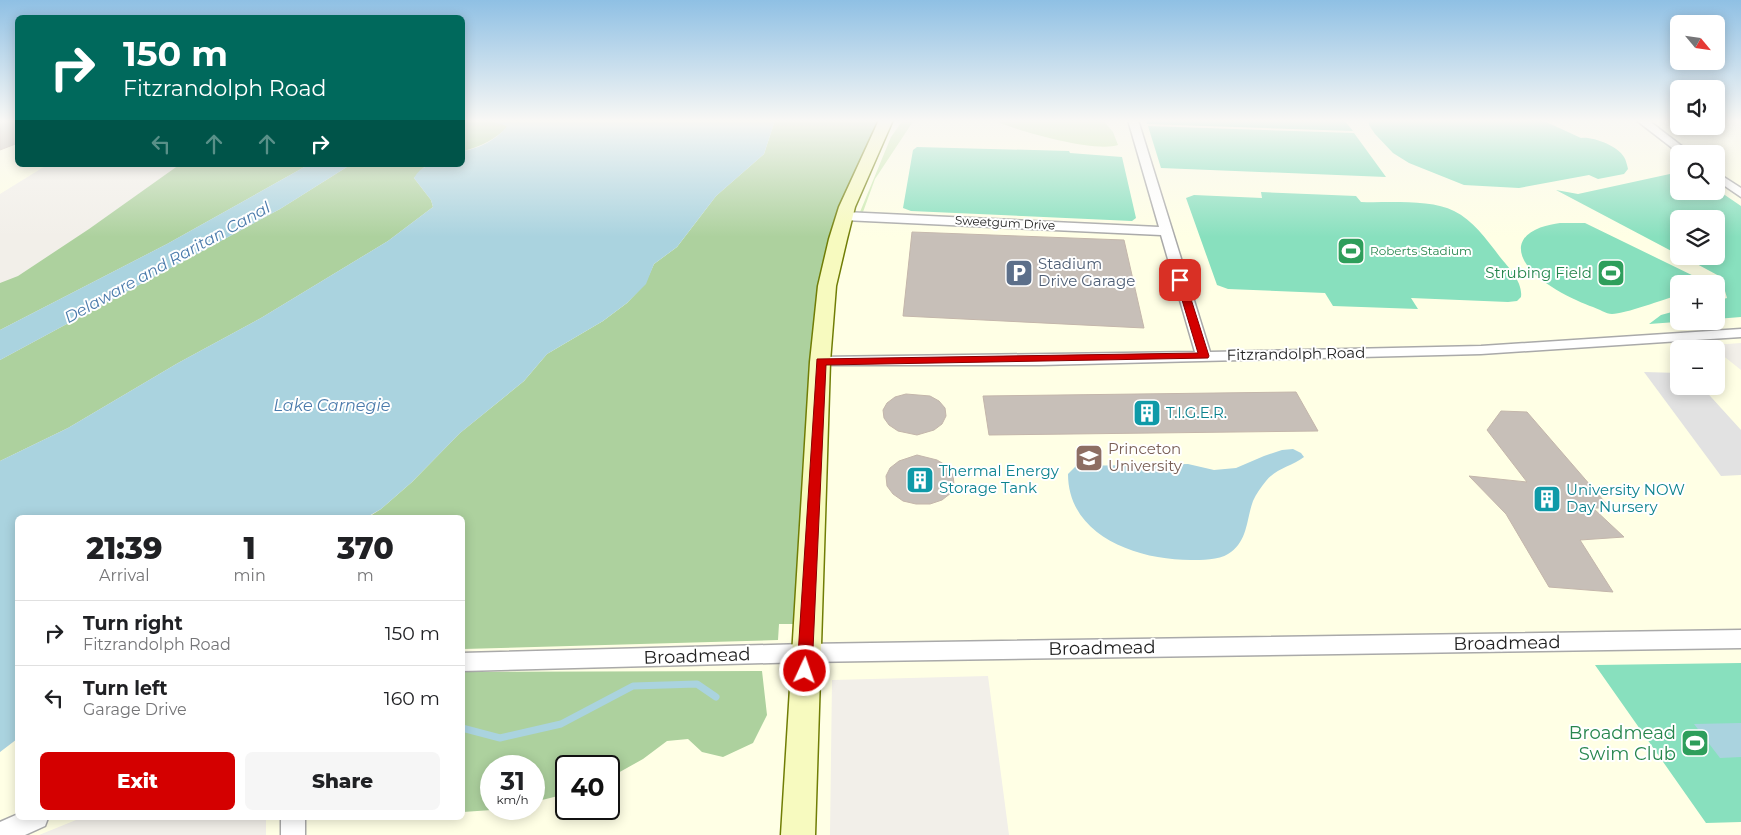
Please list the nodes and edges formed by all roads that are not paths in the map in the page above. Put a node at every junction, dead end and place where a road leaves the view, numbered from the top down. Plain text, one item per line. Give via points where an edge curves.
1 (869, 159) edge
2 (1145, 159) edge
3 (1725, 181) edge
4 (1741, 193) edge
5 (844, 216) junction
6 (1166, 231) junction
7 (1741, 333) edge
8 (1204, 356) junction
9 (820, 362) junction
10 (1741, 640) edge
11 (806, 653) junction
12 (465, 662) edge
13 (32, 820) edge
14 (293, 820) edge
15 (0, 834) edge
16 (293, 835) edge
17 (798, 835) edge

1 - 5 street
2 - 6 street
3 - 4 street
5 - 6 street, Sweetgum Drive
5 - 9 street via 827,286
6 - 8 street
7 - 8 street, Fitzrandolph Road via 1481,350
8 - 9 street, Fitzrandolph Road
9 - 11 street
10 - 11 street, Broadmead
11 - 12 street, Broadmead
11 - 17 street
13 - 15 street
14 - 16 street

